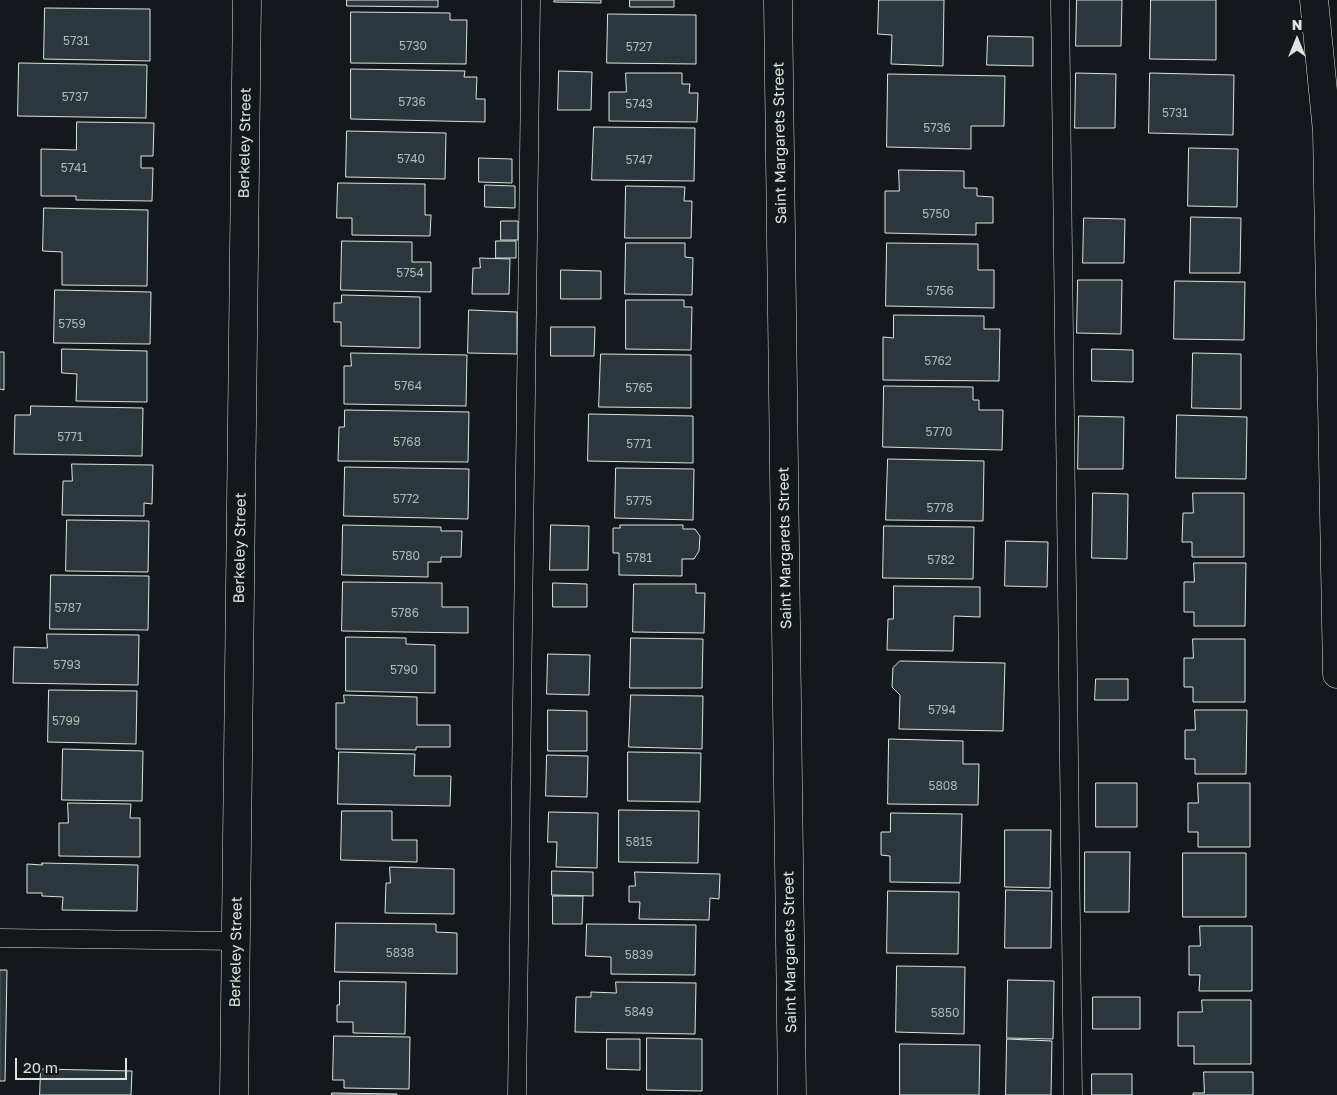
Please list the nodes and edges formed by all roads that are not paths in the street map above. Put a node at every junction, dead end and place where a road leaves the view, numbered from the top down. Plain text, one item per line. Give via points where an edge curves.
1 (247, 0) edge
2 (531, 0) edge
3 (778, 0) edge
4 (1060, 0) edge
5 (1314, 0) edge
6 (1333, 329) edge
7 (1337, 674) edge
8 (0, 938) edge
9 (236, 941) junction
10 (234, 1095) edge
11 (517, 1095) edge
12 (792, 1095) edge
13 (1073, 1095) edge

1 - 9 street, Berkeley Street
2 - 11 lane
3 - 12 street, Saint Margarets Street
4 - 13 lane
5 - 6 street via 1327,131
6 - 7 street
8 - 9 lane
9 - 10 street, Berkeley Street

